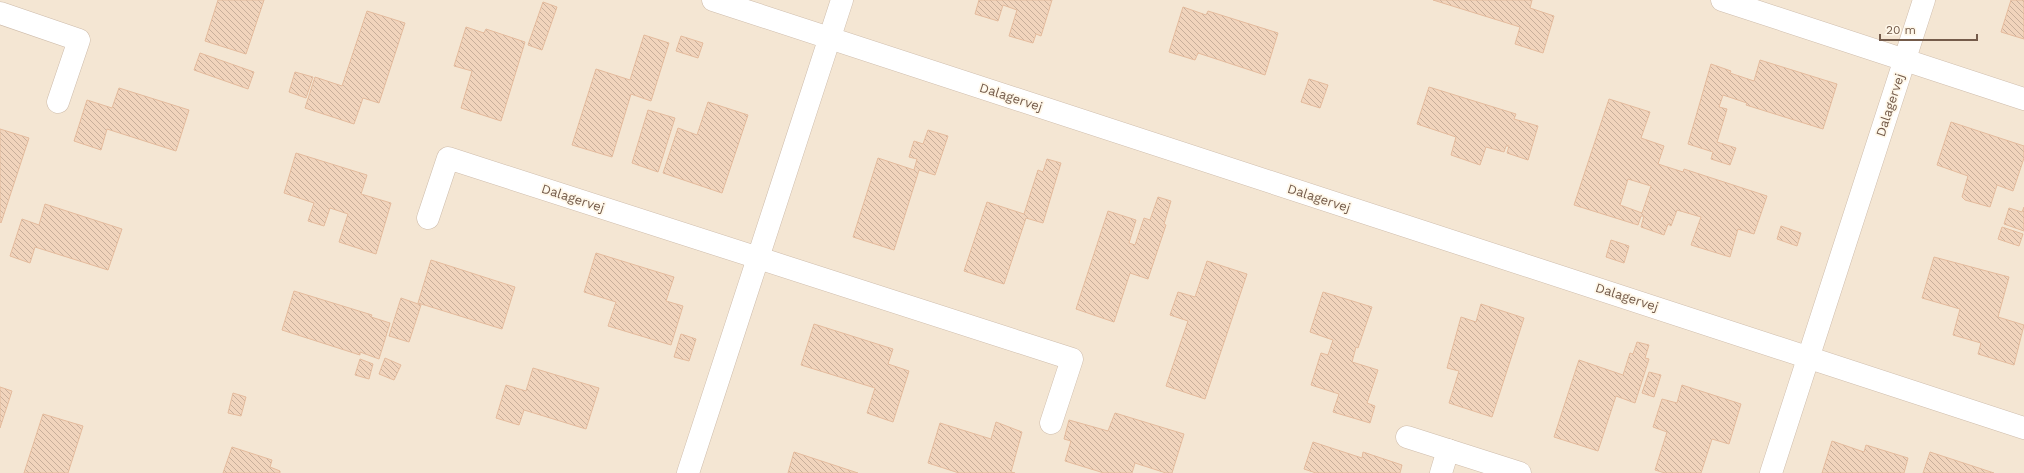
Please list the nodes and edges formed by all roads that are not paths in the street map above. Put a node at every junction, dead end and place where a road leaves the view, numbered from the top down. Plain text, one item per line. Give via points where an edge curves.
1 (713, 0) edge
2 (842, 0) edge
3 (1722, 0) edge
4 (1924, 0) edge
5 (0, 13) edge
6 (830, 37) junction
7 (1904, 60) junction
8 (2024, 99) edge
9 (58, 102) dead end
10 (428, 218) dead end
11 (758, 258) junction
12 (1809, 356) junction
13 (1051, 424) dead end
14 (2024, 428) edge
15 (1407, 437) dead end
16 (1448, 450) junction
17 (688, 473) edge
18 (1441, 473) edge
19 (1520, 473) edge
20 (1771, 473) edge

1 - 6 street, Dalagervej
2 - 6 street
3 - 7 street, Dalagervej
4 - 7 street, Dalagervej
5 - 9 street via 79,40
6 - 11 street
6 - 12 street, Dalagervej
7 - 8 street, Dalagervej
7 - 12 street, Dalagervej
10 - 11 street, Dalagervej via 448,158
11 - 13 street, Dalagervej via 1072,359
11 - 17 street
12 - 14 street, Dalagervej
12 - 20 street, Dalagervej
15 - 16 street
16 - 18 street
16 - 19 street

